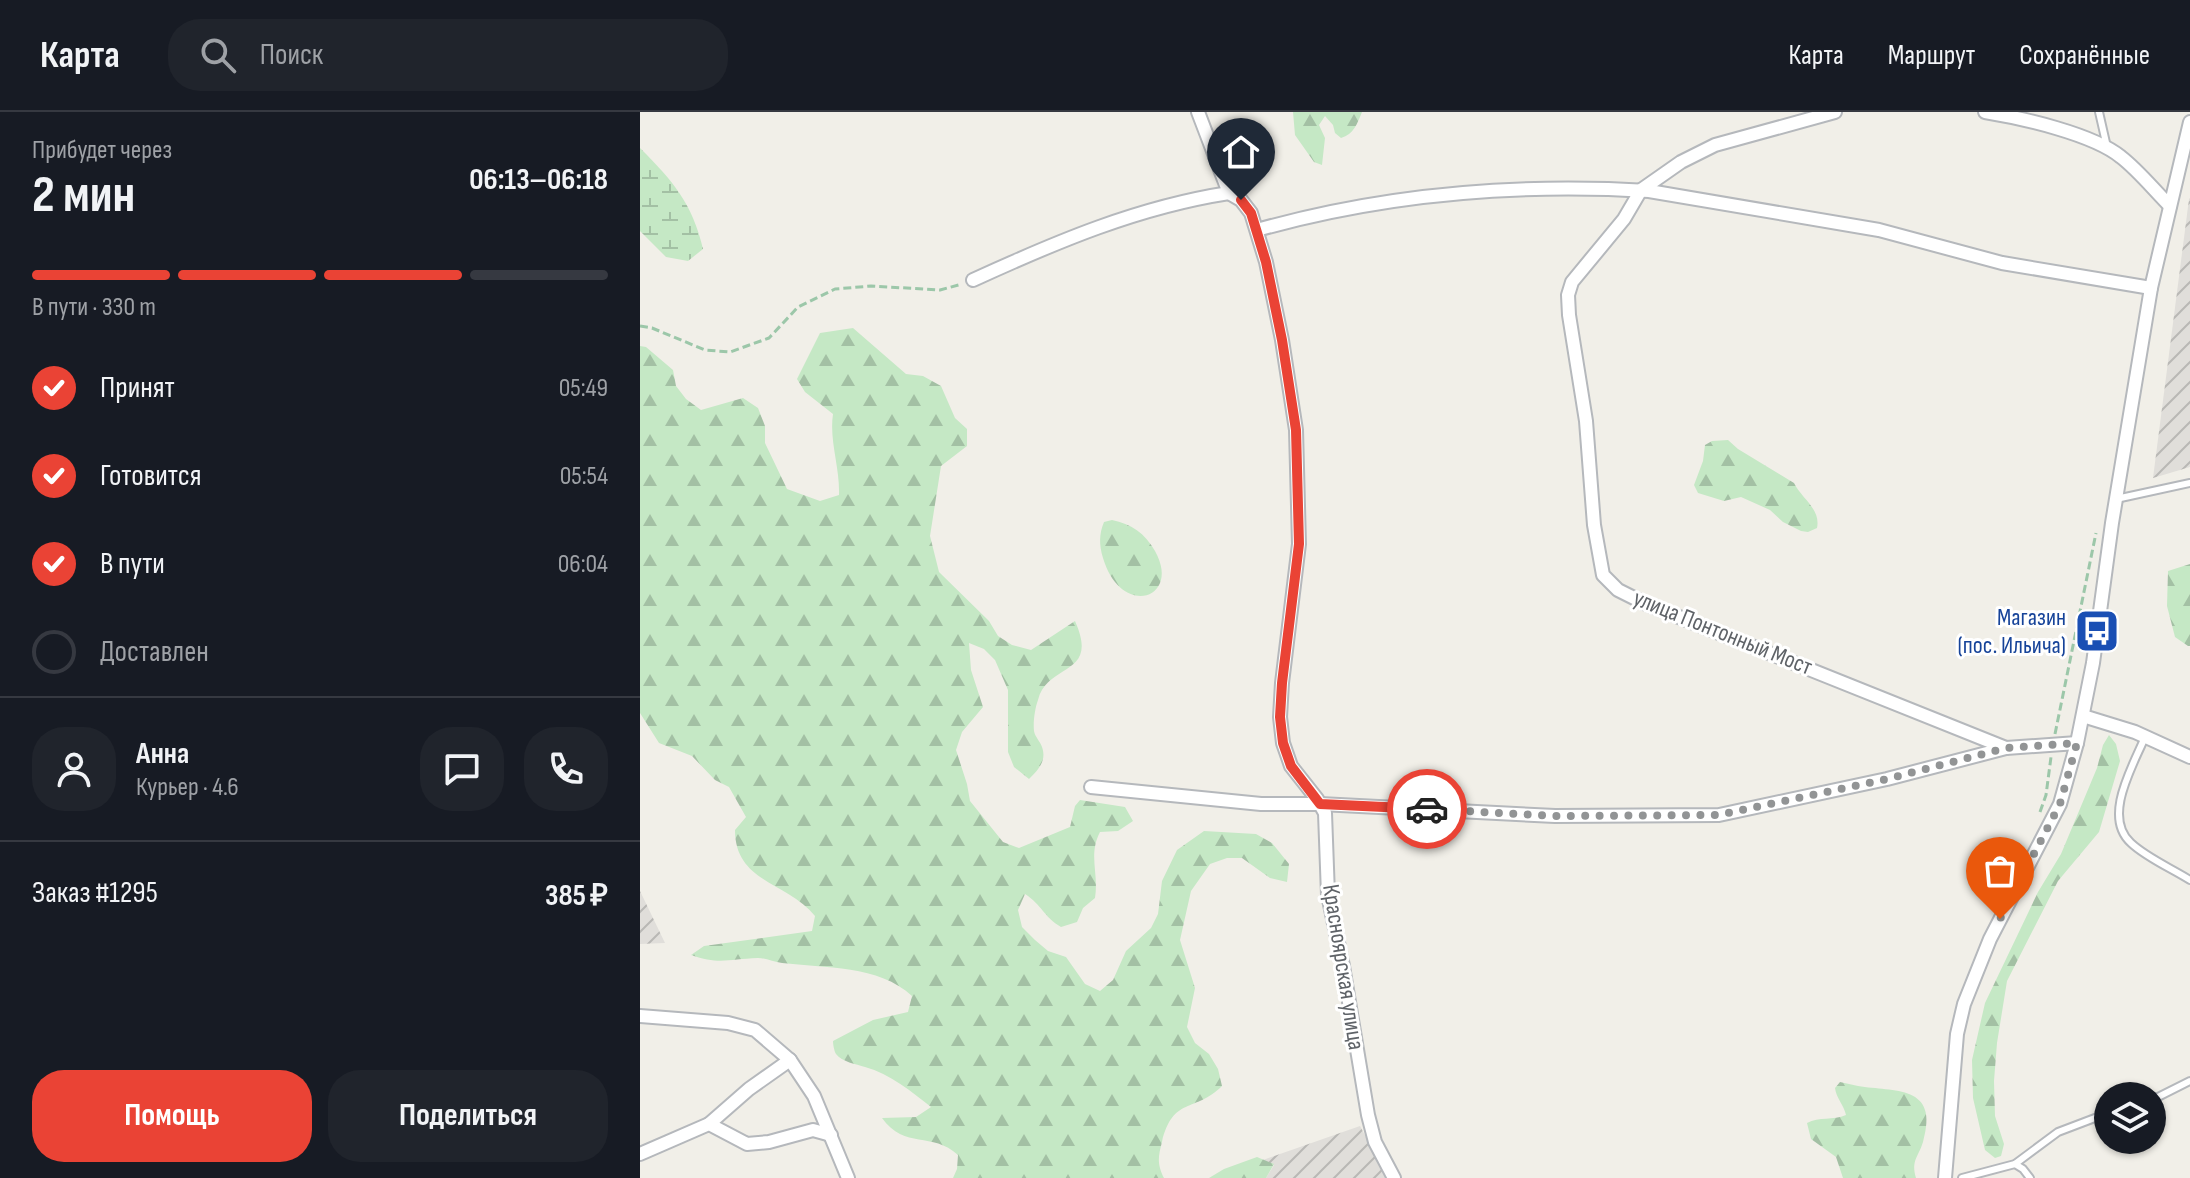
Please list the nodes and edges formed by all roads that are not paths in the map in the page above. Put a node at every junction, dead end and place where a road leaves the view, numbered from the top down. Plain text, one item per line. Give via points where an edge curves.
1 (1198, 112) edge
2 (1835, 112) edge
3 (1985, 112) edge
4 (2099, 112) edge
5 (2190, 122) edge
6 (2107, 149) junction
7 (1641, 190) junction
8 (1229, 193) junction
9 (2170, 206) junction
10 (1257, 230) junction
11 (973, 280) road end
12 (2151, 288) junction
13 (2190, 483) edge
14 (2116, 499) junction
15 (2083, 716) junction
16 (2145, 737) junction
17 (2077, 743) junction
18 (2006, 748) junction
19 (2190, 757) edge
20 (1091, 787) dead end
21 (1320, 804) junction
22 (2190, 880) edge
23 (640, 1016) edge
24 (790, 1060) junction
25 (2190, 1081) edge
26 (2166, 1093) edge
27 (2094, 1118) edge
28 (709, 1124) junction
29 (831, 1135) junction
30 (640, 1154) edge
31 (2015, 1164) junction
32 (848, 1178) edge
33 (1394, 1178) edge
34 (1945, 1178) edge
35 (1962, 1178) edge
36 (2030, 1178) edge

1 - 8 street, Красноярская улица
2 - 7 street, улица Понтонный Мост via 1715,145
3 - 6 street via 2059,130
4 - 6 lane
5 - 9 street
6 - 9 street
7 - 10 street via 1421,195
7 - 12 street via 1879,230 2002,263
7 - 18 street, улица Понтонный Мост via 1624,219 1579,269 1568,295 1603,575 1644,603
8 - 10 street, Красноярская улица via 1251,213
8 - 11 street via 1179,202 1066,237
9 - 12 street
10 - 21 street, Красноярская улица via 1296,430 1299,544 1280,717 1291,766
12 - 14 street
13 - 14 lane
14 - 15 street
15 - 16 street
15 - 17 street
16 - 19 street
16 - 22 lane via 2123,792 2121,831 2130,843
17 - 18 street, улица Понтонный Мост
17 - 34 street via 2060,804 1990,939 1964,1004
18 - 21 street, улица Понтонный Мост via 1719,815 1555,816
20 - 21 street, улица Понтонный Мост via 1261,804
21 - 33 street, Красноярская улица via 1328,829 1328,895 1368,1115
23 - 24 street via 755,1030
24 - 28 street
24 - 29 street
25 - 26 lane
27 - 31 lane via 2058,1132
28 - 29 street via 747,1144 813,1130
28 - 30 street
29 - 32 street
31 - 35 lane
31 - 36 lane

